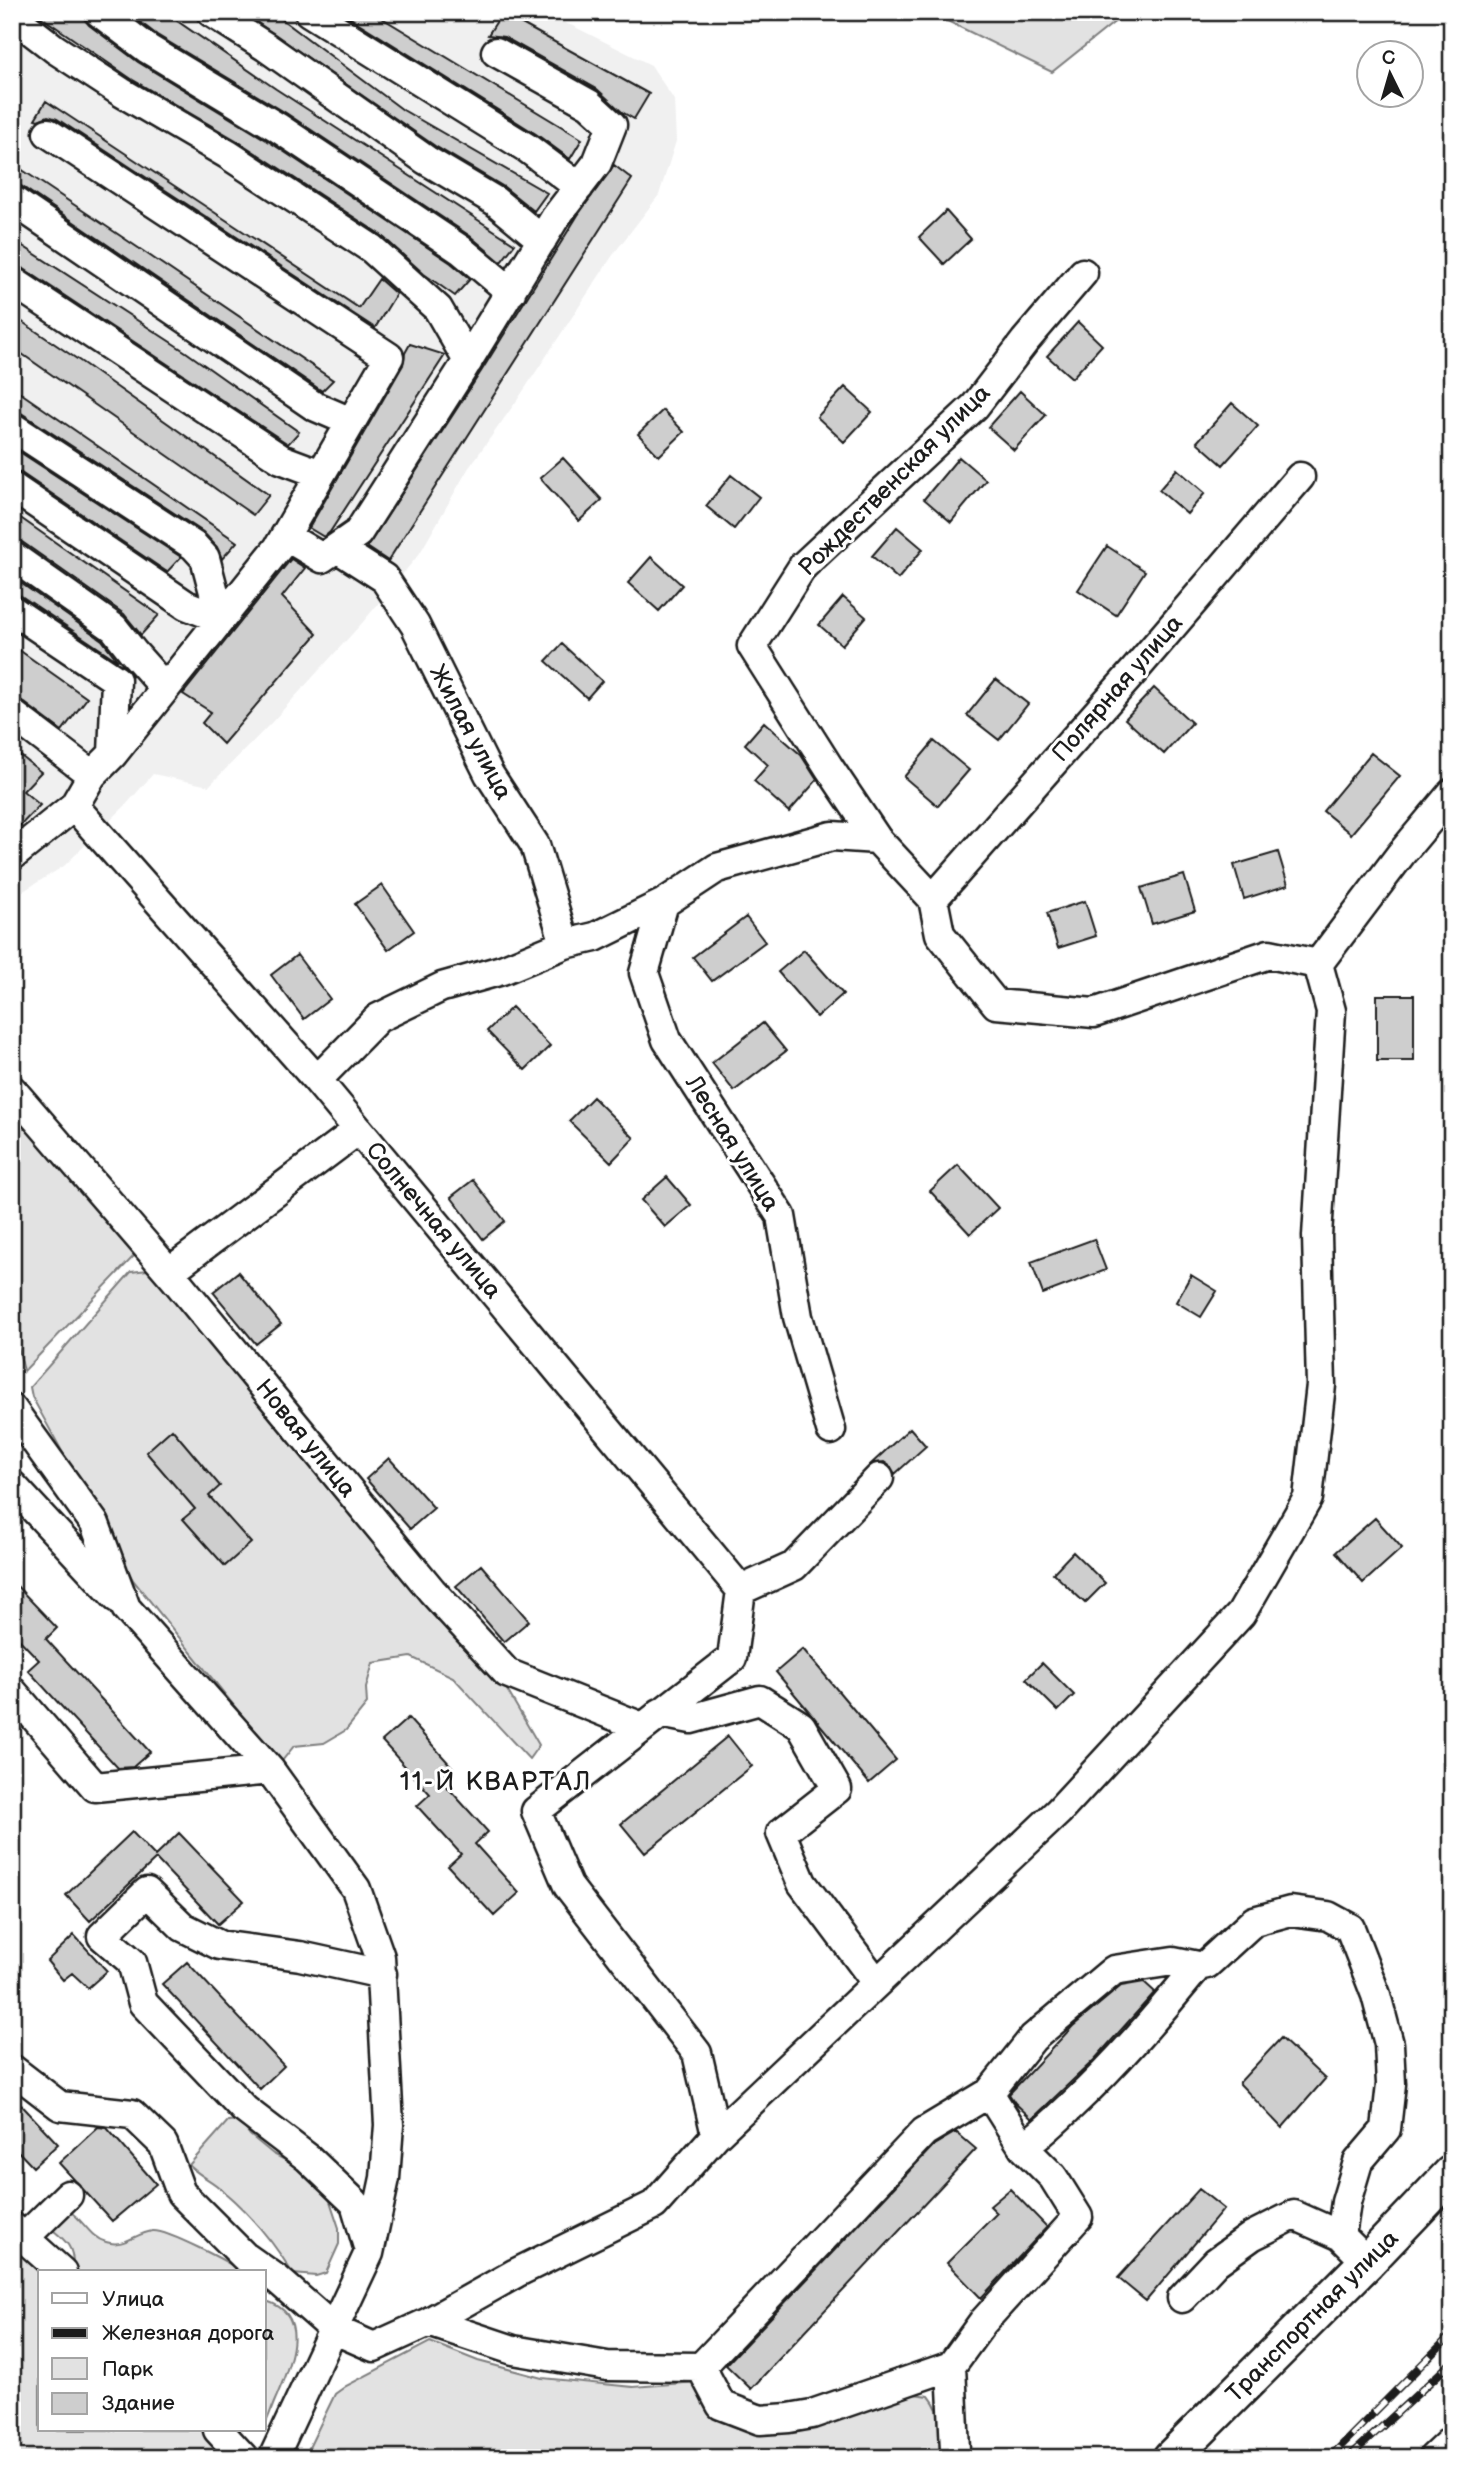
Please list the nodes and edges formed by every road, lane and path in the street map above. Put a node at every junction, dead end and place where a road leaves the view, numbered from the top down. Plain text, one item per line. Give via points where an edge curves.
1 (99, 12) edge
2 (211, 12) edge
3 (309, 12) edge
4 (12, 16) edge
5 (496, 52) dead end
6 (48, 133) dead end
7 (579, 187) junction
8 (12, 200) edge
9 (542, 240) junction
10 (1083, 273) dead end
11 (12, 281) edge
12 (511, 292) junction
13 (468, 361) junction
14 (351, 422) junction
15 (12, 427) edge
16 (321, 474) junction
17 (1300, 477) dead end
18 (12, 487) edge
19 (285, 536) junction
20 (337, 548) junction
21 (12, 556) edge
22 (12, 610) edge
23 (221, 619) junction
24 (165, 688) junction
25 (12, 714) edge
26 (113, 754) junction
27 (92, 775) junction
28 (1452, 793) edge
29 (74, 806) junction
30 (877, 839) junction
31 (17, 844) edge
32 (933, 899) junction
33 (664, 903) junction
34 (565, 944) junction
35 (1318, 964) junction
36 (317, 1080) junction
37 (12, 1090) edge
38 (358, 1130) junction
39 (169, 1272) junction
40 (12, 1409) edge
41 (831, 1430) dead end
42 (879, 1478) dead end
43 (12, 1485) edge
44 (741, 1590) junction
45 (126, 1608) junction
46 (12, 1691) edge
47 (651, 1720) junction
48 (270, 1770) junction
49 (1198, 1966) junction
50 (382, 1974) junction
51 (876, 1982) junction
52 (12, 2068) edge
53 (989, 2093) junction
54 (716, 2135) junction
55 (1023, 2147) junction
56 (1452, 2173) edge
57 (68, 2195) dead end
58 (18, 2232) edge
59 (1341, 2236) junction
60 (369, 2253) junction
61 (1367, 2262) junction
62 (59, 2270) edge
63 (258, 2270) edge
64 (271, 2283) edge
65 (1182, 2298) dead end
66 (429, 2322) junction
67 (335, 2330) junction
68 (951, 2366) junction
69 (701, 2367) junction
70 (220, 2432) edge
71 (1452, 2440) edge
72 (244, 2458) edge
73 (273, 2458) edge
74 (954, 2458) edge
75 (1171, 2458) edge
76 (1433, 2458) edge

1 - 12 street via 148,49 276,127 461,250
2 - 9 street via 426,160 495,201
3 - 7 street via 527,148
4 - 13 street via 121,92 227,153 372,249 438,309
5 - 7 street via 589,104 612,125 597,163
6 - 14 street via 389,358
7 - 9 street
8 - 14 street via 314,406
9 - 12 street
10 - 30 street, Рождественская улица via 975,406 803,566 752,646
11 - 16 street via 281,459
12 - 13 street
13 - 20 street via 358,533
14 - 16 street
15 - 23 street via 194,545 205,558
16 - 19 street
17 - 32 street, Полярная улица
18 - 23 street via 186,605
19 - 20 street via 323,558
19 - 23 street
20 - 34 street, Жилая улица via 384,578 415,625 489,774 534,845
21 - 24 street via 114,628
22 - 26 street via 116,680
23 - 24 street
24 - 26 street
25 - 27 street
26 - 27 street
27 - 29 street
28 - 35 street
29 - 31 street
29 - 36 street, Солнечная улица
30 - 32 street
30 - 33 street via 832,836 717,868
32 - 35 street via 940,934 996,1004 1094,1013 1269,954
33 - 34 street via 595,937
33 - 41 street, Лесная улица via 644,973 667,1040 781,1216 798,1317
34 - 36 street via 502,970 442,987 378,1018
35 - 51 street via 1331,1011 1317,1236 1321,1385 1308,1498 1241,1614 1059,1811
36 - 38 street, Солнечная улица
37 - 39 street, Новая улица
38 - 39 street
38 - 44 street, Солнечная улица
39 - 47 street, Новая улица via 432,1591 507,1673
40 - 45 street via 95,1524
42 - 44 street via 794,1566
43 - 45 street
44 - 47 street via 732,1658
45 - 48 street
46 - 48 street via 95,1787
47 - 51 street, Новая улица via 691,1719 760,1700 800,1726 837,1789 781,1833 802,1883
47 - 54 street via 536,1811 568,1886 697,2053
48 - 50 street via 356,1889
49 - 53 street via 1173,1961 1114,1970 1033,2038
49 - 55 street via 1098,2081
49 - 59 street via 1207,1964 1254,1921 1291,1911 1328,1916 1350,1928 1376,1994 1389,2044 1391,2084 1386,2129 1358,2162
50 - 60 street via 389,2125 385,2178
50 - 60 street via 219,1945 183,1927 148,1892 102,1936 132,1962 143,2003 244,2109 308,2158 355,2203
51 - 54 street
52 - 63 street via 60,2106 132,2114 163,2144 181,2193
53 - 55 street
53 - 69 street via 923,2132
54 - 66 street via 654,2205
55 - 68 street via 1053,2177 1078,2217 983,2322
56 - 61 main road, Транспортная улица
57 - 58 street
58 - 62 street
59 - 61 street
59 - 65 street via 1294,2215 1252,2236 1216,2262
60 - 67 street
61 - 75 main road, Транспортная улица
64 - 67 street
66 - 67 street via 374,2347
66 - 69 street via 513,2350 607,2366
67 - 73 street
68 - 69 street via 812,2414 760,2420 721,2405
68 - 74 street
70 - 72 street
71 - 76 street

